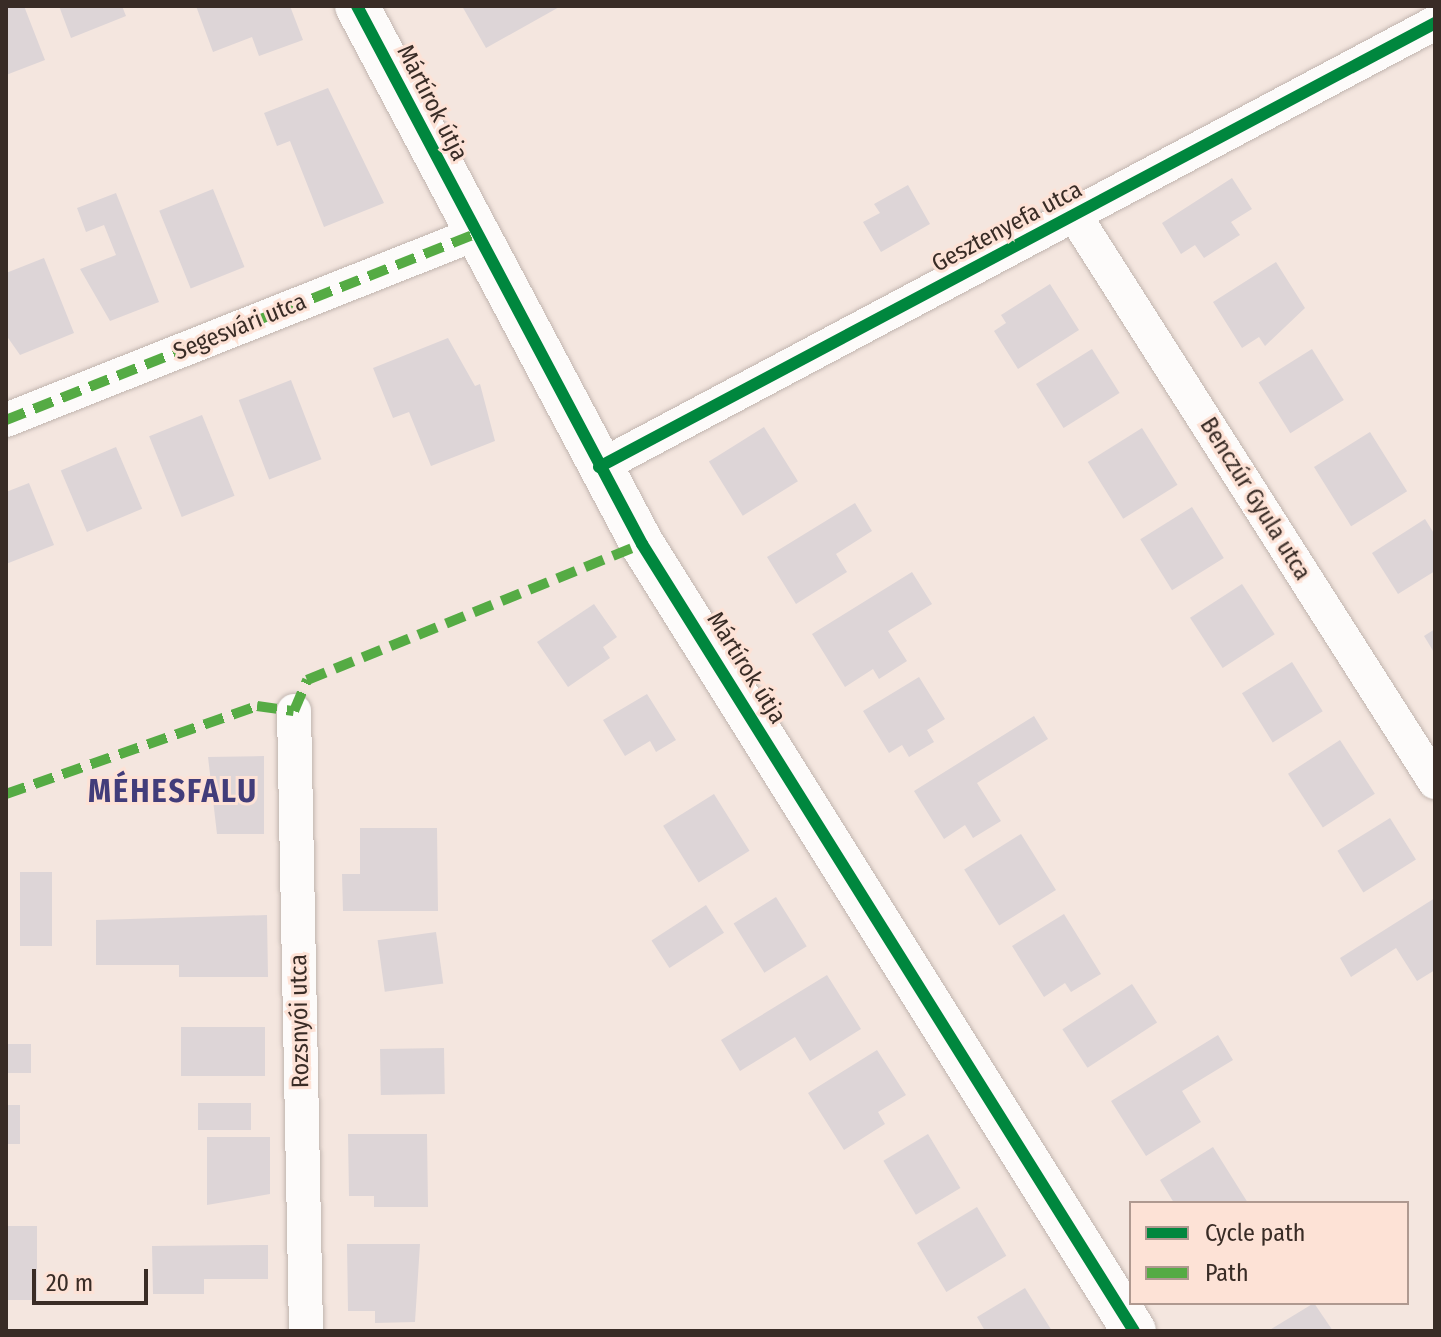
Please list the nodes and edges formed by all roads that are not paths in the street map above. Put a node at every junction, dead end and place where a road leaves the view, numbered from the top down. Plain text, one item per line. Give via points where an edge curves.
1 (357, 6) edge
2 (1435, 23) edge
3 (1075, 216) junction
4 (475, 234) junction
5 (6, 420) edge
6 (599, 467) junction
7 (294, 711) dead end
8 (1435, 782) edge
9 (306, 1331) edge
10 (1134, 1331) edge

1 - 4 street, Mártírok útja
2 - 3 street, Gesztenyefa utca
3 - 6 street, Gesztenyefa utca
3 - 8 street, Benczúr Gyula utca
4 - 5 street, Segesvári utca
4 - 6 street, Mártírok útja
6 - 10 street, Mártírok útja
7 - 9 street, Rozsnyói utca

